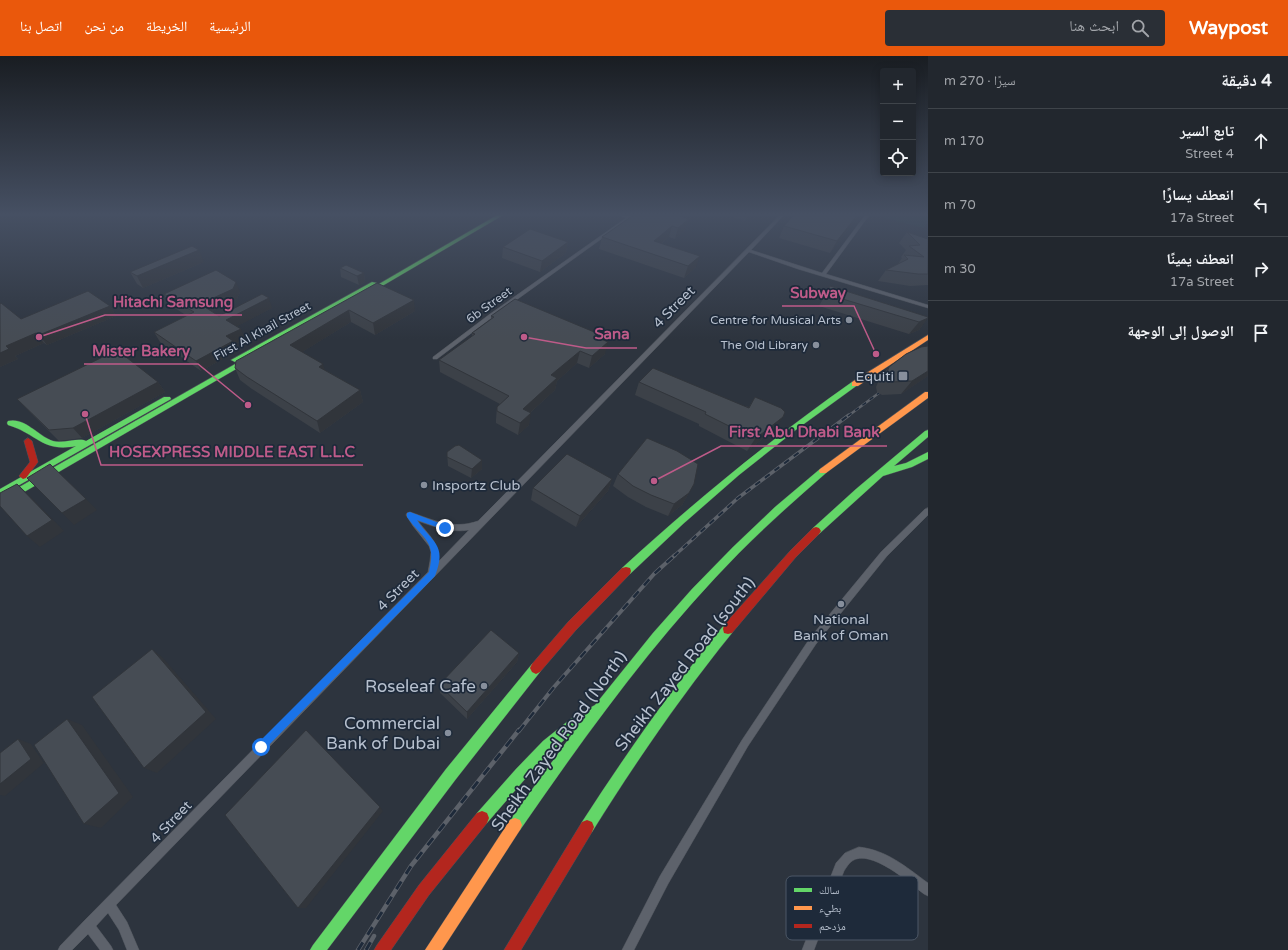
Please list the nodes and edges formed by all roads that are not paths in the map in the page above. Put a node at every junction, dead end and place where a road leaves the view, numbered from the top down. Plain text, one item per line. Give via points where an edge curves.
1 (420, 256) edge
2 (430, 256) edge
3 (576, 256) edge
4 (742, 256) edge
5 (763, 256) edge
6 (838, 256) edge
7 (830, 266) junction
8 (808, 271) junction
9 (823, 275) junction
10 (928, 308) edge
11 (928, 337) edge
12 (435, 358) dead end
13 (928, 394) edge
14 (11, 423) dead end
15 (108, 432) junction
16 (928, 433) edge
17 (28, 441) dead end
18 (928, 456) edge
19 (877, 474) junction
20 (13, 485) junction
21 (0, 493) edge
22 (0, 502) edge
23 (928, 511) edge
24 (481, 523) junction
25 (432, 574) junction
26 (596, 710) junction
27 (837, 876) edge
28 (908, 876) edge
29 (918, 883) edge
30 (928, 890) edge
31 (109, 904) junction
32 (88, 925) junction
33 (812, 940) edge
34 (64, 950) edge
35 (107, 950) edge
36 (133, 950) edge
37 (318, 950) edge
38 (382, 950) edge
39 (433, 950) edge
40 (512, 950) edge
41 (628, 950) edge
42 (808, 950) edge

1 - 15 main road, First Al Khail Street
2 - 22 main road, First Al Khail Street
3 - 12 street, 6b Street
4 - 24 street, 4 Street
5 - 8 street
6 - 7 street
7 - 8 street
7 - 9 street
8 - 9 street
9 - 10 street
11 - 37 main road via 854,383 722,484 661,538 602,596 539,665 440,787
13 - 26 main road, Sheikh Zayed Road (North) via 839,458 751,535 679,610
14 - 15 main road via 18,423 46,443 59,446 76,444
15 - 20 main road, First Al Khail Street
16 - 19 main road, Sheikh Zayed Road (south)
17 - 20 main road via 34,462
18 - 19 main road via 909,465
19 - 40 main road, Sheikh Zayed Road (south) via 793,554 740,614 704,660 594,815
20 - 21 main road, First Al Khail Street
23 - 41 street via 884,554 805,653 745,743 664,880
24 - 25 street, 4 Street
24 - 25 street via 464,528 449,528 410,515 435,548
25 - 31 street, 4 Street
26 - 38 main road via 568,727 541,750 464,840
26 - 39 main road, Sheikh Zayed Road (North)
27 - 28 street via 848,856 855,853 870,853
29 - 30 street
31 - 32 street, 4 Street
31 - 36 street
32 - 34 street, 4 Street
32 - 35 street
33 - 42 street

